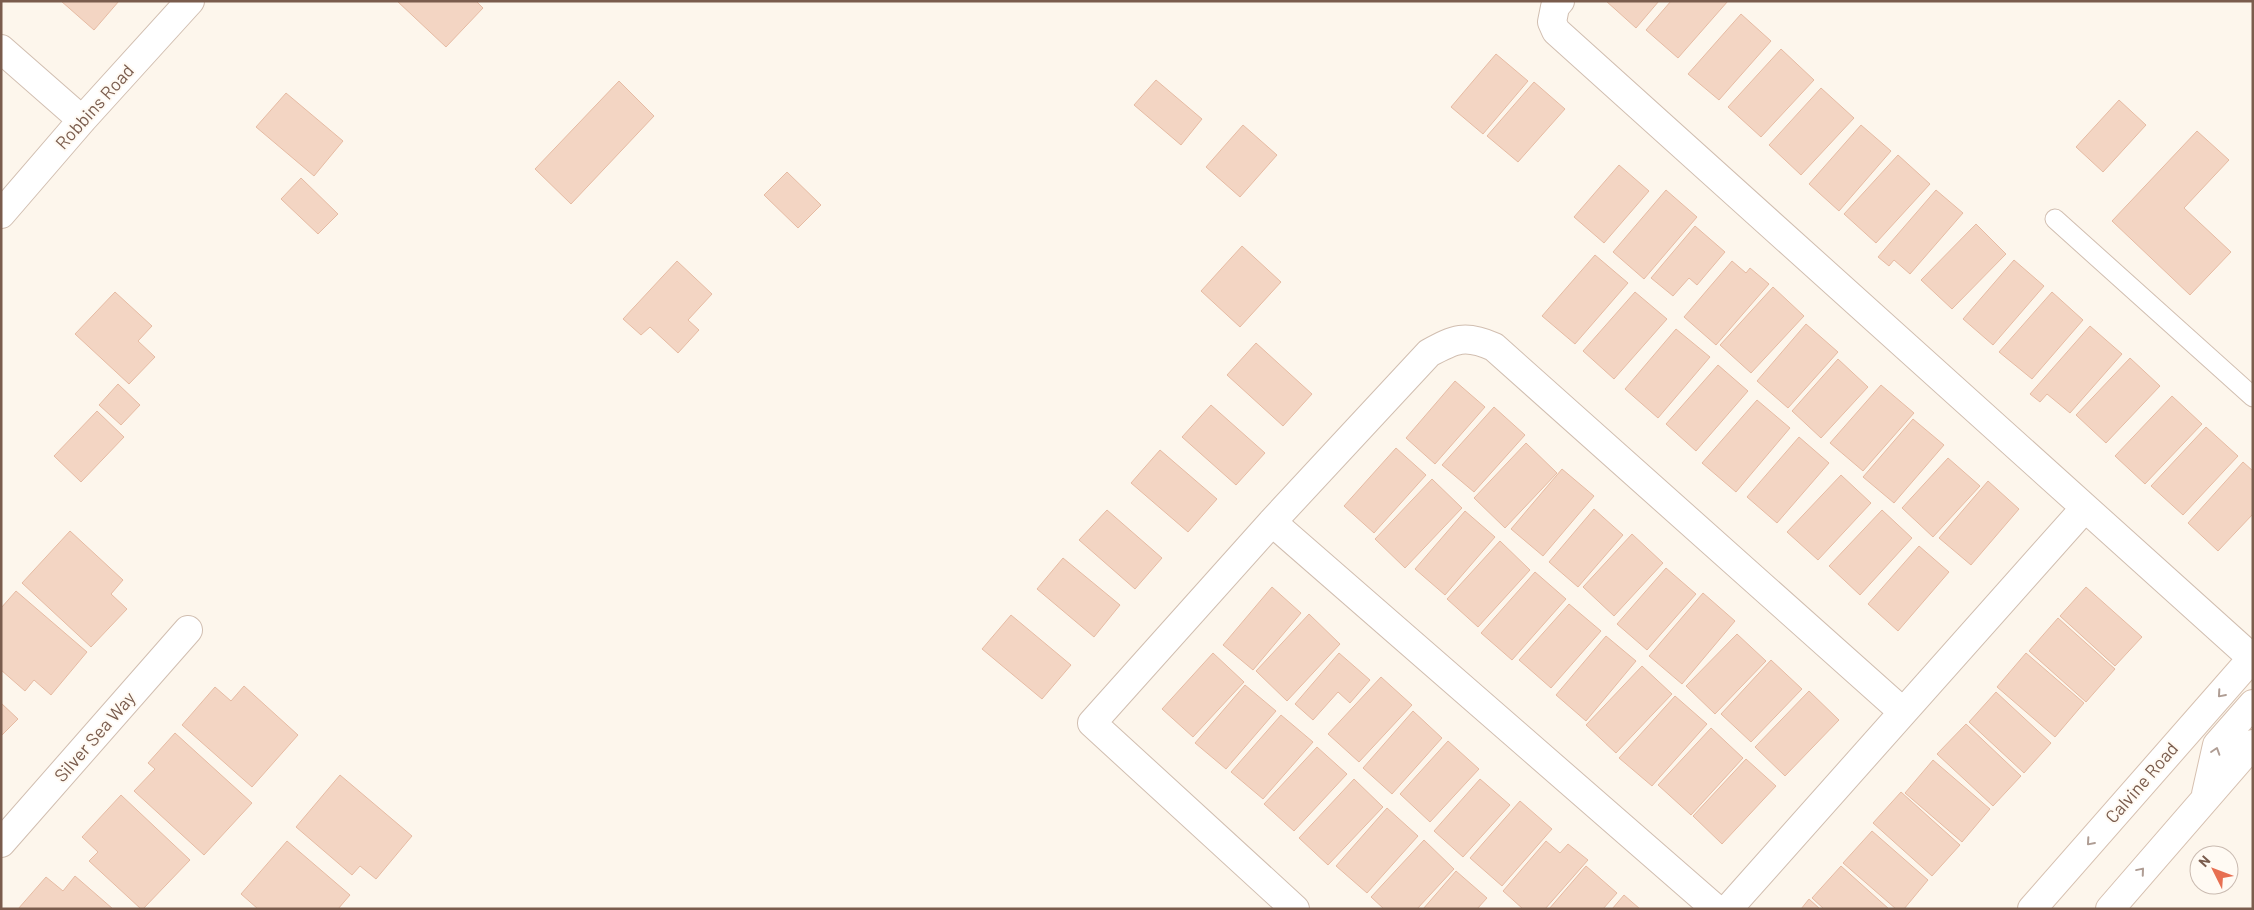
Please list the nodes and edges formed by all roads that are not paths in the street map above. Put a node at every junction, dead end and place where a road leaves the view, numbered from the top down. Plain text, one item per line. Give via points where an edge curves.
1 (190, 1) edge
2 (1560, 1) edge
3 (1, 49) edge
4 (82, 120) junction
5 (1, 214) edge
6 (2054, 219) dead end
7 (2253, 397) edge
8 (2084, 509) junction
9 (1272, 522) junction
10 (188, 630) dead end
11 (2252, 658) edge
12 (2253, 704) edge
13 (1903, 712) junction
14 (2253, 744) edge
15 (2205, 798) junction
16 (1, 843) edge
17 (1295, 909) edge
18 (1716, 909) edge
19 (1728, 909) edge
20 (2032, 909) edge
21 (2110, 909) edge

1 - 4 street, Robbins Road
2 - 8 street via 1555,7 1552,22 1556,31
3 - 4 street
4 - 5 street, Robbins Road
6 - 7 lane
8 - 11 street
8 - 13 street
9 - 13 street via 1429,353 1462,338 1477,339 1494,347
9 - 17 street via 1092,724
9 - 18 street
10 - 16 street, Silver Sea Way
11 -> 20 street, Calvine Road
15 -> 12 street via 2217,745
13 - 19 street
14 - 15 street
21 -> 15 street

